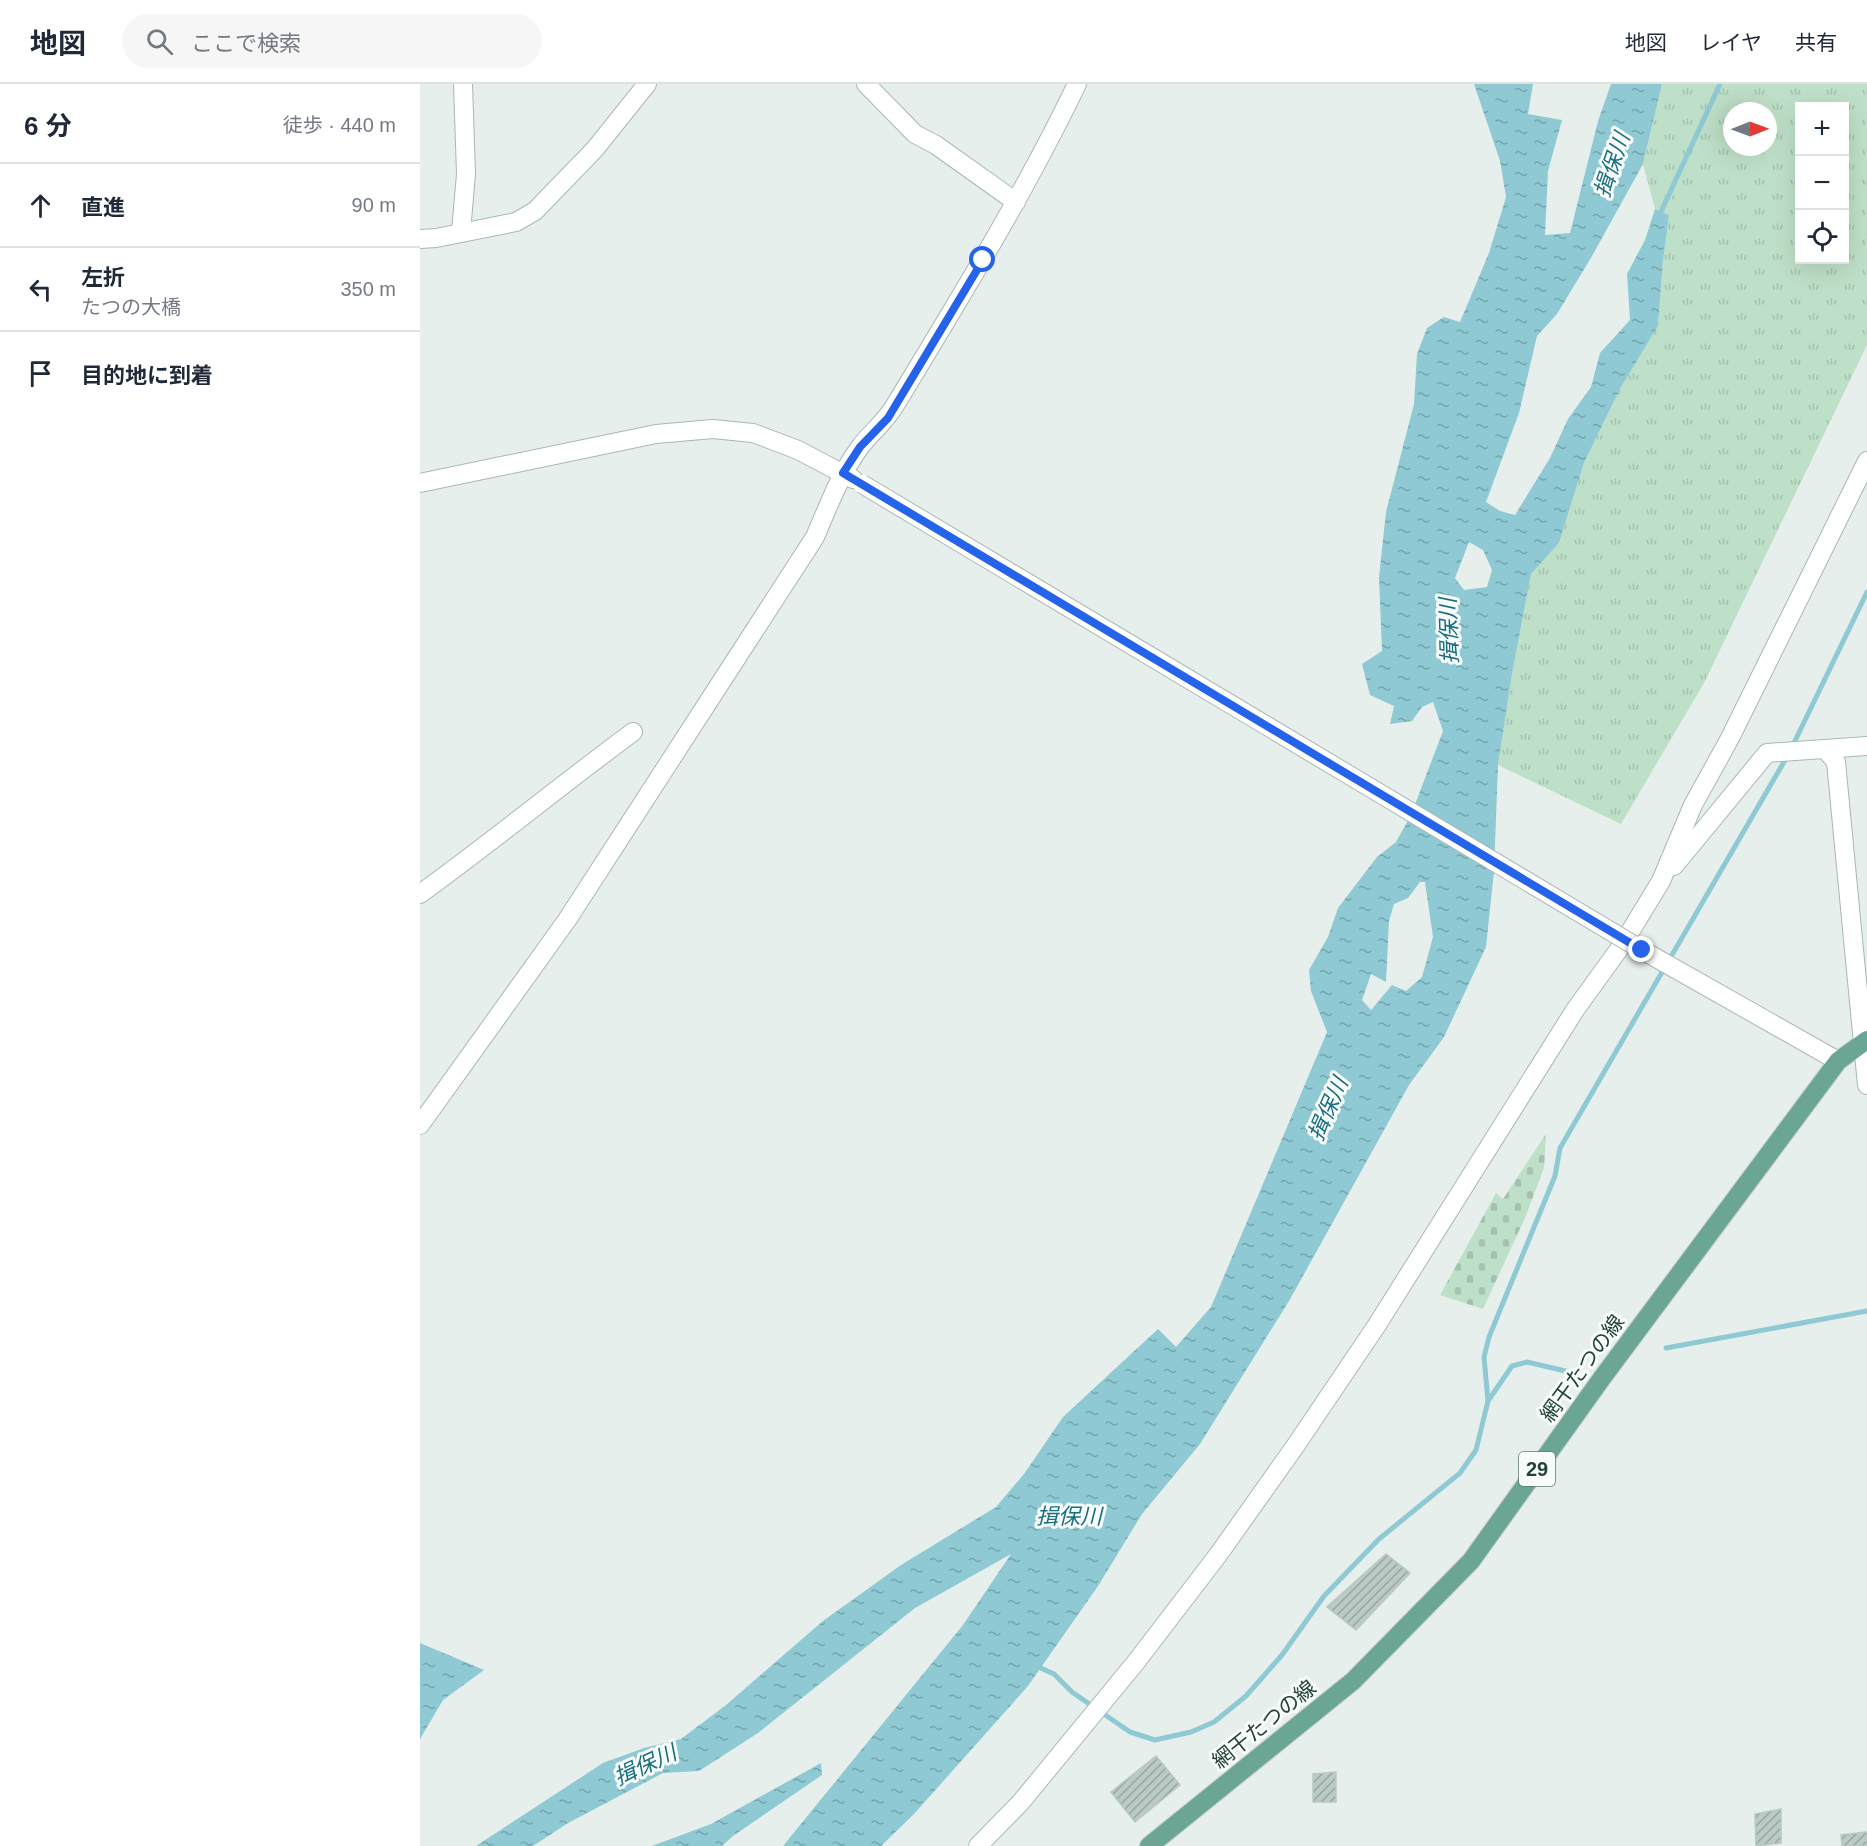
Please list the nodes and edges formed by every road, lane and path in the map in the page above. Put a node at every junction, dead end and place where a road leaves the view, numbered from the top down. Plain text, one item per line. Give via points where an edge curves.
1 (463, 84) edge
2 (647, 84) edge
3 (866, 84) edge
4 (1077, 84) edge
5 (1016, 202) junction
6 (461, 232) junction
7 (420, 239) edge
8 (1867, 461) edge
9 (843, 473) junction
10 (420, 483) edge
11 (633, 732) dead end
12 (1867, 746) edge
13 (1826, 750) junction
14 (1661, 881) junction
15 (420, 894) edge
16 (1865, 1041) edge
17 (1838, 1060) junction
18 (1867, 1085) edge
19 (420, 1125) edge
20 (978, 1846) edge
21 (1149, 1846) edge

1 - 6 street via 466,174
2 - 6 street via 595,149 535,211 516,222
3 - 5 street via 915,134
4 - 5 street
5 - 9 street via 888,418 860,447
6 - 7 street
8 - 14 street via 1693,805
9 - 10 street via 753,433 713,429 656,434
9 - 17 street, bridge via 1642,950
9 - 19 street via 815,537 708,704 567,920
11 - 15 street
12 - 13 street
13 - 14 street via 1767,753
13 - 16 street via 1836,762
14 - 20 street via 1290,1455 1136,1662 1021,1802
16 - 17 main road, 網干たつの線 / 29
16 - 18 street
17 - 21 main road, 網干たつの線 / 29 via 1471,1561 1353,1681

